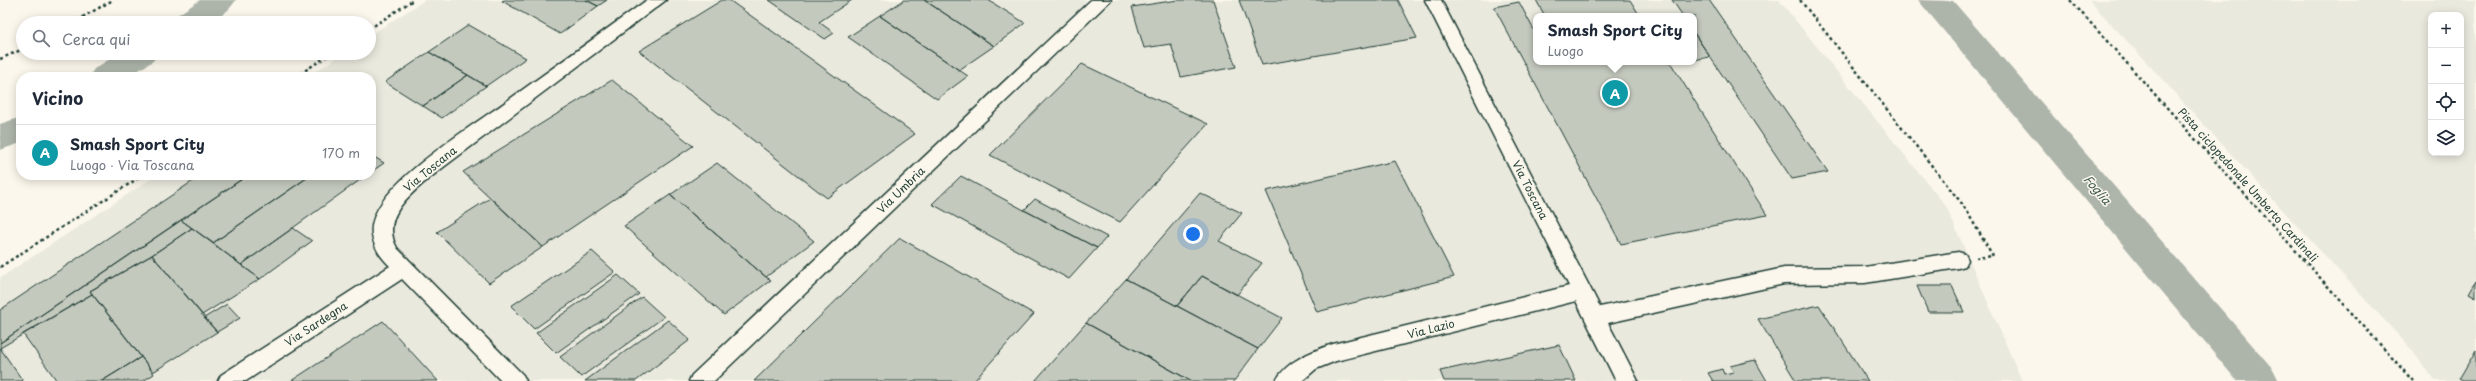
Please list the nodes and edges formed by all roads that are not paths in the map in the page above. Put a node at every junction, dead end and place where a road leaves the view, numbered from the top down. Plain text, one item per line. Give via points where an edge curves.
1 (658, 0) edge
2 (1103, 0) edge
3 (1433, 0) edge
4 (1958, 260) road end
5 (403, 268) junction
6 (1582, 290) junction
7 (1595, 316) junction
8 (229, 381) edge
9 (515, 381) edge
10 (700, 381) edge
11 (1287, 381) edge
12 (1627, 381) edge

1 - 5 street, Via Toscana via 434,164 399,194 384,216 381,236 390,254
2 - 10 street, Via Umbria
3 - 6 street, Via Toscana
4 - 7 street via 1864,275 1784,276
5 - 8 street, Via Sardegna
5 - 9 street, Via Toscana
6 - 7 street, Via Toscana
6 - 11 street, Via Lazio via 1333,353 1309,363
7 - 12 street, Via Toscana

